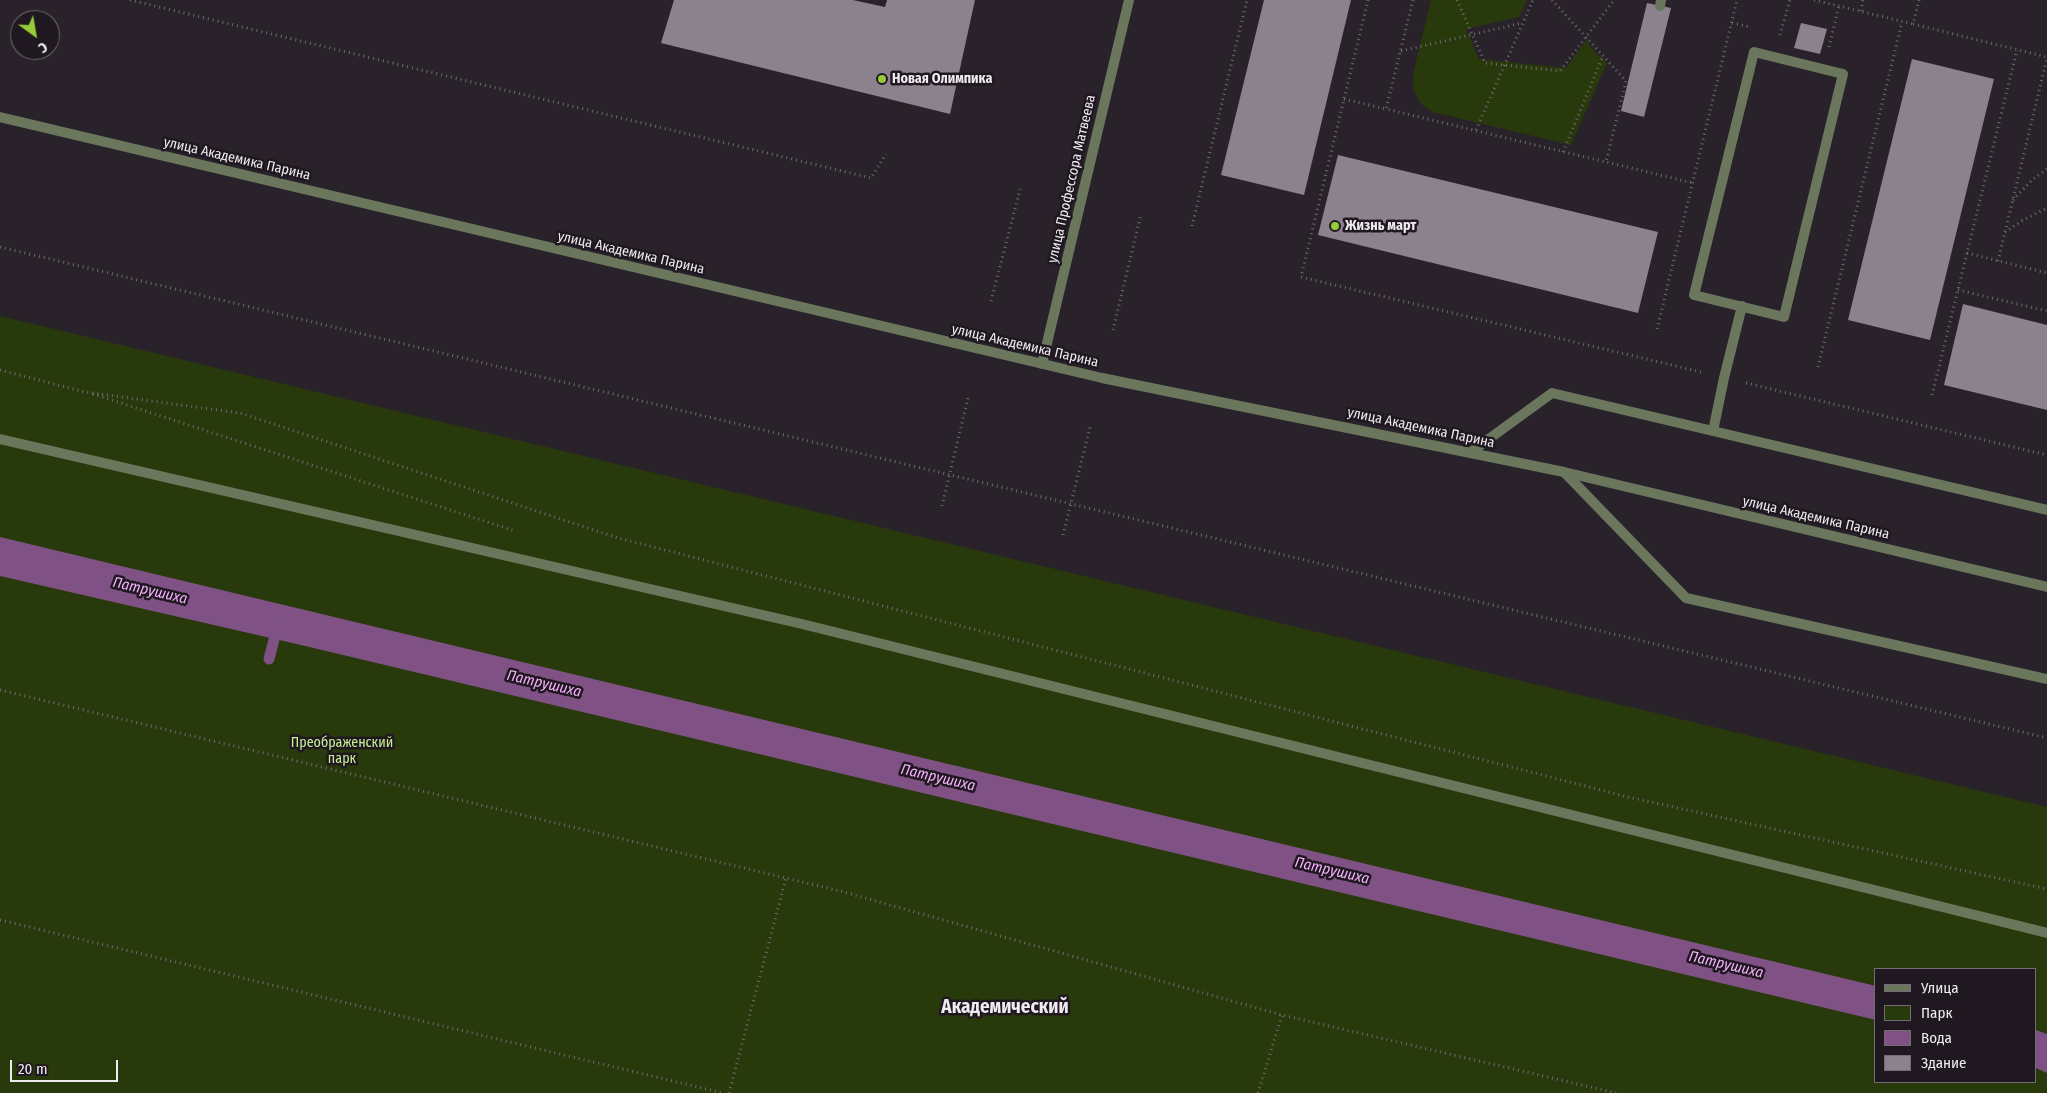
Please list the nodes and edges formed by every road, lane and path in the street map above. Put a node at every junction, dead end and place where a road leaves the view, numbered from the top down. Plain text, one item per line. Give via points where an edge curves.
1 (130, 0) edge
2 (1129, 0) edge
3 (1247, 0) edge
4 (1368, 0) edge
5 (1413, 0) edge
6 (1457, 0) edge
7 (1533, 0) edge
8 (1552, 0) edge
9 (1614, 0) edge
10 (1737, 0) edge
11 (1790, 0) edge
12 (1814, 0) edge
13 (1864, 0) edge
14 (1919, 0) edge
15 (1839, 6) junction
16 (1861, 12) junction
17 (1902, 22) junction
18 (1523, 23) junction
19 (1732, 23) junction
20 (1914, 24) junction
21 (1757, 29) dead end
22 (1773, 33) dead end
23 (1472, 34) junction
24 (1586, 37) junction
25 (1400, 50) junction
26 (2017, 50) junction
27 (1603, 56) junction
28 (2047, 57) edge
29 (1504, 65) junction
30 (1824, 70) junction
31 (1344, 98) junction
32 (1386, 109) junction
33 (0, 117) edge
34 (1476, 130) junction
35 (1563, 152) junction
36 (886, 154) dead end
37 (1606, 162) junction
38 (2047, 169) edge
39 (1693, 183) junction
40 (1021, 186) dead end
41 (2012, 200) junction
42 (2047, 208) edge
43 (1141, 214) dead end
44 (1192, 226) dead end
45 (2005, 232) junction
46 (0, 247) edge
47 (1967, 253) junction
48 (1998, 261) junction
49 (2047, 273) edge
50 (1958, 290) junction
51 (991, 301) dead end
52 (1742, 306) junction
53 (2047, 311) edge
54 (1657, 329) dead end
55 (1113, 330) dead end
56 (1042, 364) junction
57 (1818, 367) dead end
58 (0, 370) edge
59 (1724, 378) junction
60 (85, 392) junction
61 (1932, 395) dead end
62 (968, 398) dead end
63 (1090, 427) dead end
64 (1714, 432) junction
65 (0, 439) edge
66 (1471, 452) junction
67 (2047, 455) edge
68 (1564, 472) junction
69 (950, 475) junction
70 (1071, 504) junction
71 (942, 506) dead end
72 (2047, 510) edge
73 (519, 532) dead end
74 (1063, 535) dead end
75 (2047, 587) edge
76 (2047, 679) edge
77 (0, 690) edge
78 (2047, 738) edge
79 (786, 878) junction
80 (2047, 890) edge
81 (0, 920) edge
82 (2047, 933) edge
83 (1282, 1015) junction
84 (723, 1093) edge
85 (728, 1093) edge
86 (1258, 1093) edge
87 (1616, 1093) edge

1 - 36 path via 871,178
2 - 56 street, улица Профессора Матвеева
3 - 44 path
4 - 31 path
5 - 25 path
6 - 23 path
7 - 18 path
8 - 24 path
9 - 24 path
10 - 19 path
11 - 22 path via 1781,35
12 - 15 path
13 - 16 path
14 - 20 path
15 - 16 path
15 - 30 path
16 - 17 path
17 - 20 path
17 - 57 path
18 - 23 path
18 - 29 path
19 - 21 path
19 - 39 path
20 - 26 path
23 - 25 path
23 - 29 path via 1485,63
24 - 27 path
24 - 29 path via 1560,71
25 - 32 path
26 - 28 path
26 - 47 path
27 - 35 path
27 - 37 path via 1626,81
28 - 41 path
29 - 34 path
30 - 52 street via 1844,74 1784,317
30 - 52 street via 1754,52 1694,295
31 - 32 path
31 - 59 path via 1301,277
32 - 34 path
33 - 56 street, улица Академика Парина
34 - 35 path
35 - 37 path
37 - 39 path
38 - 41 path
39 - 54 path
40 - 51 path
41 - 45 path
42 - 45 path
43 - 55 path
45 - 48 path
46 - 69 path
47 - 48 path
47 - 50 path
48 - 49 path
50 - 53 path
50 - 61 path
52 - 59 street
56 - 66 street, улица Академика Парина
58 - 60 path
59 - 64 street
59 - 67 path
60 - 73 path
60 - 80 path via 240,412 618,538 1628,797
62 - 69 path
63 - 70 path
64 - 66 street via 1552,392
64 - 72 street
65 - 82 street via 802,624
66 - 68 street, улица Академика Парина
68 - 75 street, улица Академика Парина
68 - 76 street via 1686,598
69 - 70 path
69 - 71 path
70 - 74 path
70 - 78 path
77 - 79 path
79 - 83 path
79 - 85 path
81 - 84 path
83 - 86 path
83 - 87 path

